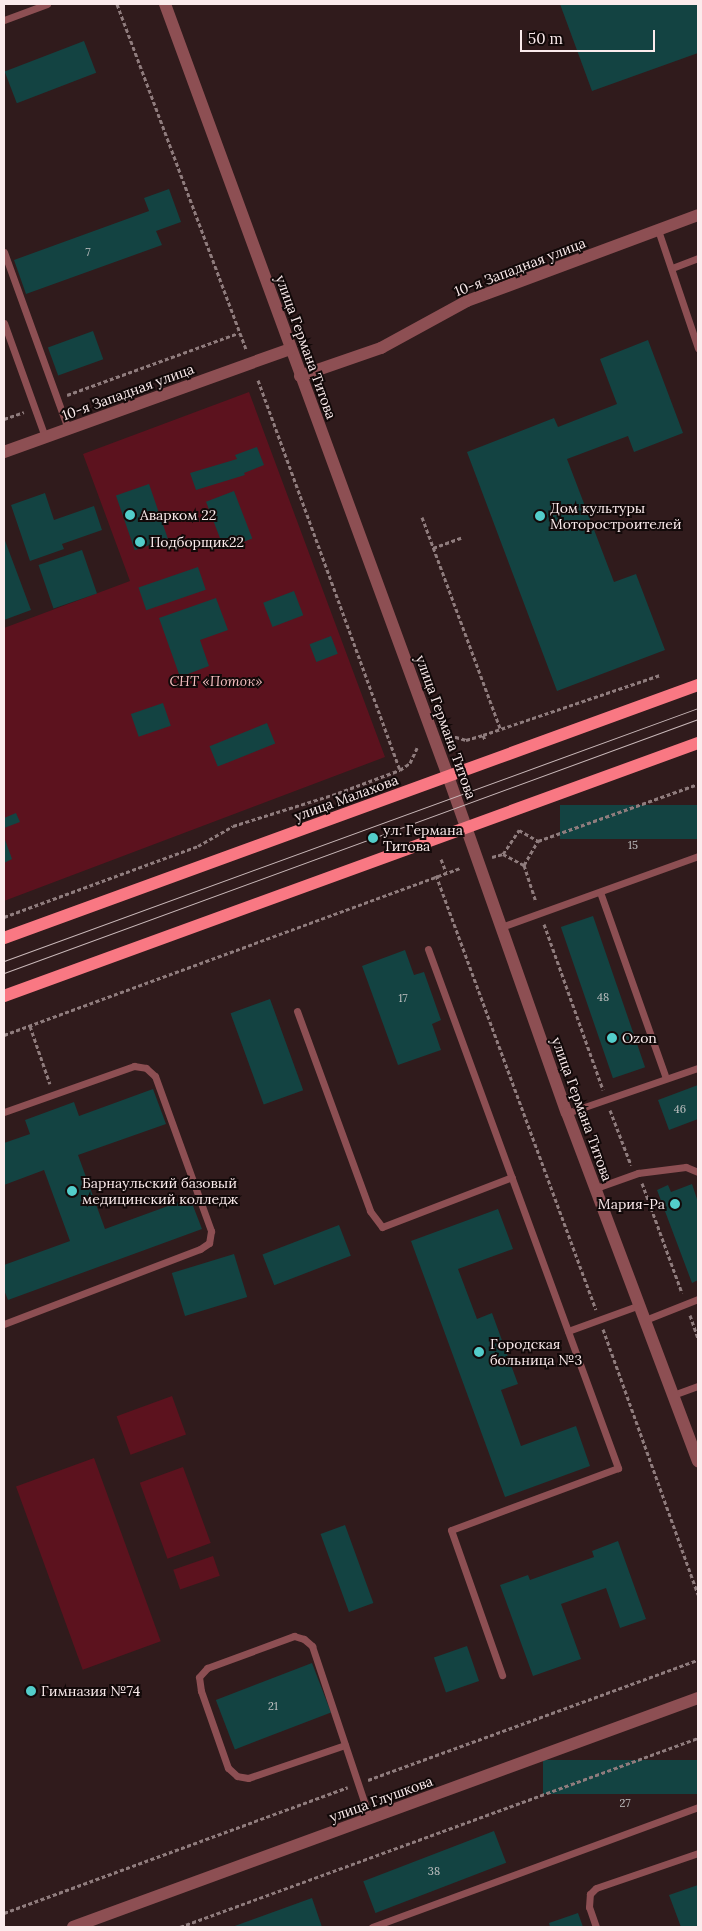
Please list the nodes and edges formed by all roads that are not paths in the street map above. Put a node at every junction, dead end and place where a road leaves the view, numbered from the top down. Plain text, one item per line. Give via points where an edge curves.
1 (47, 4) edge
2 (166, 4) edge
3 (4, 20) edge
4 (698, 215) edge
5 (658, 230) junction
6 (4, 252) edge
7 (698, 258) edge
8 (672, 268) junction
9 (4, 323) edge
10 (6, 338) edge
11 (698, 348) edge
12 (290, 350) junction
13 (300, 376) junction
14 (68, 429) junction
15 (45, 437) junction
16 (4, 452) edge
17 (698, 685) edge
18 (698, 744) edge
19 (448, 776) junction
20 (466, 828) junction
21 (698, 856) edge
22 (600, 892) junction
23 (501, 927) junction
24 (4, 938) edge
25 (428, 949) dead end
26 (4, 996) edge
27 (297, 1011) dead end
28 (698, 1068) edge
29 (666, 1078) junction
30 (4, 1112) edge
31 (567, 1113) junction
32 (698, 1172) edge
33 (512, 1177) junction
34 (596, 1188) junction
35 (698, 1299) edge
36 (640, 1305) junction
37 (645, 1320) junction
38 (4, 1324) edge
39 (568, 1331) junction
40 (698, 1386) edge
41 (674, 1395) junction
42 (698, 1461) edge
43 (502, 1676) dead end
44 (698, 1698) edge
45 (345, 1745) junction
46 (698, 1807) edge
47 (370, 1819) junction
48 (698, 1853) edge
49 (73, 1927) edge
50 (372, 1927) edge
51 (596, 1927) edge

1 - 3 lane
2 - 12 street, улица Германа Титова
4 - 5 street, 10-я Западная улица
5 - 8 lane
5 - 13 street, 10-я Западная улица via 467,301 381,348
6 - 14 lane
7 - 8 lane
8 - 11 lane
9 - 10 lane
10 - 15 lane
12 - 13 street, улица Германа Титова
12 - 14 street, 10-я Западная улица
13 - 19 street, улица Германа Титова
14 - 15 street, 10-я Западная улица
15 - 16 street, 10-я Западная улица
17 - 19 main road, улица Малахова
18 - 20 main road
19 - 20 street, улица Германа Титова
19 - 24 main road, улица Малахова
20 - 23 street, улица Германа Титова
20 - 26 main road
21 - 22 lane
22 - 23 lane
22 - 29 lane
23 - 31 street, улица Германа Титова
25 - 33 lane
27 - 33 lane via 370,1212 382,1227
28 - 29 lane
29 - 31 lane
30 - 38 lane via 134,1066 146,1068 155,1076 211,1231 209,1243 200,1249
31 - 34 street, улица Германа Титова
32 - 34 lane via 686,1167 637,1174
33 - 39 lane
34 - 36 street, улица Германа Титова
35 - 37 lane
36 - 37 street, улица Германа Титова
36 - 39 lane
37 - 41 street, улица Германа Титова
39 - 43 lane via 618,1468 451,1530
40 - 41 lane
41 - 42 street, улица Германа Титова
44 - 47 street, улица Глушкова
45 - 45 lane via 312,1646 304,1639 294,1636 276,1642 207,1668 199,1677 228,1768 236,1776 248,1778
45 - 47 lane
46 - 50 lane
47 - 49 street, улица Глушкова
48 - 51 lane via 596,1888 590,1894 589,1908

